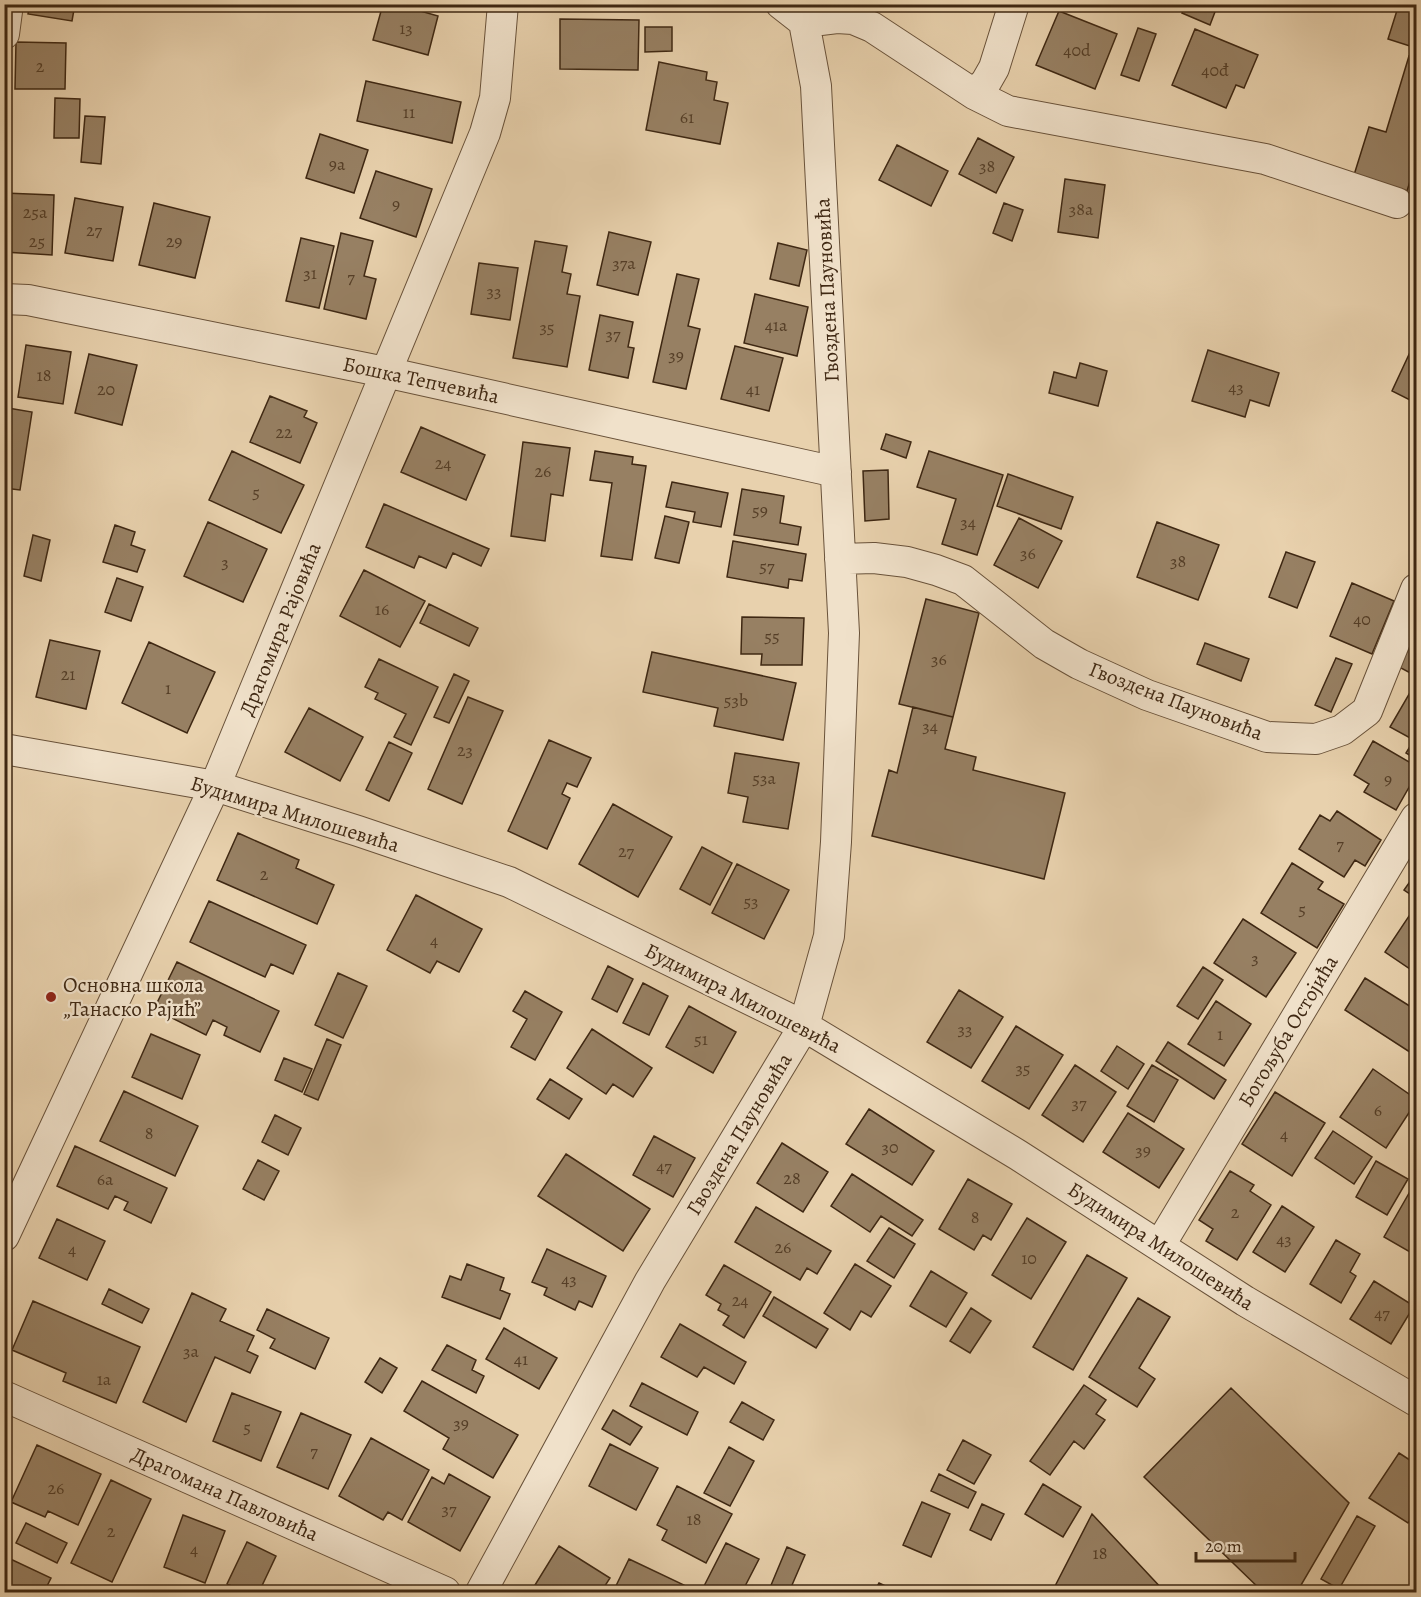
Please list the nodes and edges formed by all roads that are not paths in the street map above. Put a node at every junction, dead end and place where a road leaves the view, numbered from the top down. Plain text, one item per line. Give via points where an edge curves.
1 (8, 4) edge
2 (503, 4) edge
3 (1014, 4) edge
4 (792, 13) edge
5 (4, 34) edge
6 (974, 94) junction
7 (1397, 203) dead end
8 (4, 299) edge
9 (385, 372) junction
10 (837, 472) junction
11 (840, 559) junction
12 (1416, 588) edge
13 (4, 748) edge
14 (215, 786) junction
15 (1416, 818) edge
16 (804, 1026) junction
17 (4, 1236) edge
18 (1160, 1245) junction
19 (4, 1396) edge
20 (1416, 1401) edge
21 (445, 1593) edge
22 (481, 1593) edge

1 - 5 street
2 - 9 street, Драгомира Рајовића via 495,98 485,133
3 - 6 street via 994,68
4 - 6 street, Гвоздена Пауновића via 853,19 872,27
4 - 10 street, Гвоздена Пауновића via 816,86
6 - 7 street, Гвоздена Пауновића via 1008,111 1265,159
8 - 9 street, Бошка Тепчевића via 28,300
9 - 10 street, Бошка Тепчевића
9 - 14 street, Драгомира Рајовића
10 - 11 street, Гвоздена Пауновића
11 - 12 street, Гвоздена Пауновића via 907,562 963,580 1044,644 1079,664 1147,695 1267,737 1316,739 1342,730 1367,711
11 - 16 street, Гвоздена Пауновића via 844,633 837,842 829,936
13 - 14 street, Будимира Милошевића
14 - 16 street, Будимира Милошевића via 509,882
14 - 17 street, Драгомира Рајовића
15 - 18 street, Богољуба Остојића
16 - 18 street, Будимира Милошевића
16 - 22 street, Гвоздена Пауновића via 650,1281
18 - 20 street, Будимира Милошевића via 1245,1301
19 - 21 street, Драгомана Павловића

